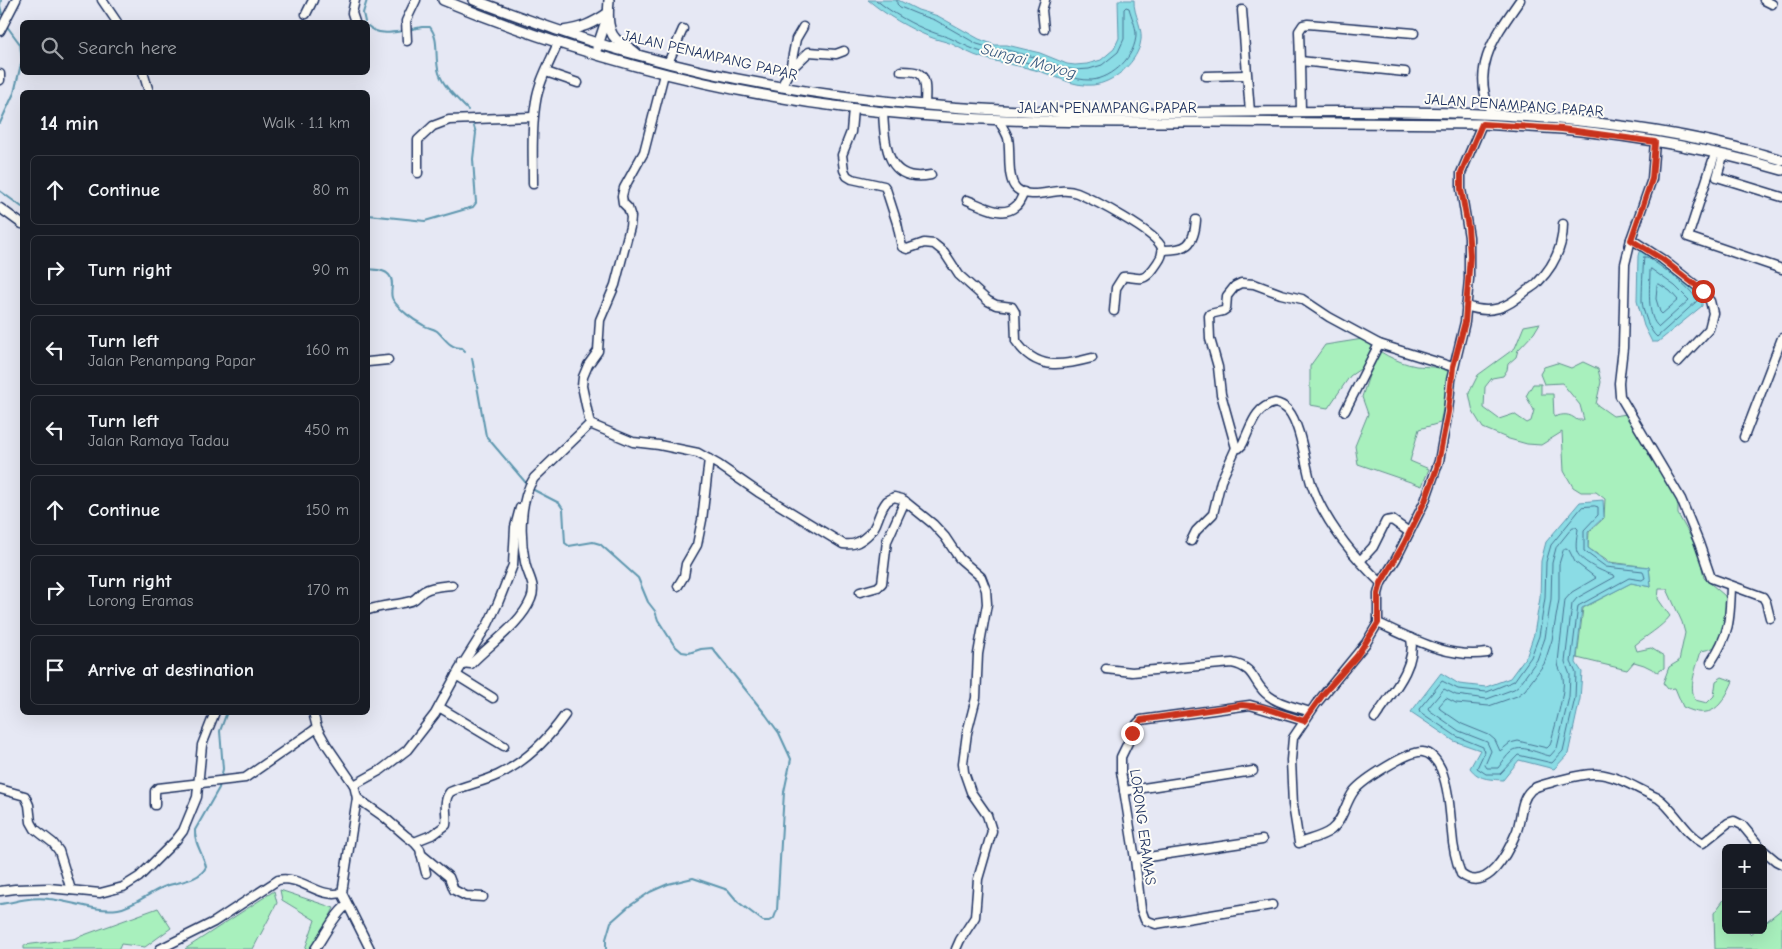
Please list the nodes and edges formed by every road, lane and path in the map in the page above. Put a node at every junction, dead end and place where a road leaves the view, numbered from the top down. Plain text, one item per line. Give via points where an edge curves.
1 (16, 0) edge
2 (102, 0) edge
3 (313, 0) edge
4 (355, 0) edge
5 (416, 0) edge
6 (443, 0) edge
7 (474, 0) edge
8 (609, 0) edge
9 (1045, 0) edge
10 (1520, 0) edge
11 (1764, 0) edge
12 (1772, 4) dead end
13 (1242, 10) dead end
14 (608, 13) junction
15 (306, 14) dead end
16 (116, 20) edge
17 (354, 20) edge
18 (802, 27) dead end
19 (683, 29) dead end
20 (1044, 29) dead end
21 (0, 31) edge
22 (560, 32) junction
23 (1414, 33) dead end
24 (407, 41) dead end
25 (558, 43) junction
26 (600, 44) junction
27 (844, 51) dead end
28 (588, 53) junction
29 (638, 56) junction
30 (1300, 61) junction
31 (668, 63) junction
32 (790, 70) junction
33 (901, 71) dead end
34 (546, 72) junction
35 (1405, 72) dead end
36 (0, 74) edge
37 (664, 74) junction
38 (144, 75) edge
39 (1246, 75) junction
40 (1206, 76) dead end
41 (0, 80) edge
42 (578, 83) dead end
43 (781, 86) junction
44 (148, 90) edge
45 (925, 105) junction
46 (854, 109) junction
47 (883, 112) junction
48 (1250, 112) junction
49 (1301, 112) junction
50 (1492, 114) junction
51 (533, 117) junction
52 (999, 121) junction
53 (1482, 124) junction
54 (1655, 142) junction
55 (1719, 155) junction
56 (1782, 160) edge
57 (1782, 170) edge
58 (418, 173) dead end
59 (931, 175) dead end
60 (533, 184) dead end
61 (1024, 192) junction
62 (1782, 197) edge
63 (967, 200) dead end
64 (0, 208) edge
65 (1196, 220) dead end
66 (20, 223) edge
67 (1564, 224) dead end
68 (1631, 240) junction
69 (1163, 250) junction
70 (1782, 269) edge
71 (1466, 306) junction
72 (1114, 311) dead end
73 (1782, 338) edge
74 (1379, 344) junction
75 (1092, 358) dead end
76 (388, 360) dead end
77 (370, 362) edge
78 (1678, 362) dead end
79 (1453, 367) junction
80 (1345, 411) dead end
81 (590, 424) junction
82 (1744, 437) dead end
83 (1236, 448) junction
84 (709, 459) junction
85 (526, 495) junction
86 (905, 501) junction
87 (1410, 532) junction
88 (1191, 541) dead end
89 (514, 553) junction
90 (1360, 561) junction
91 (525, 564) junction
92 (1381, 583) junction
93 (452, 585) dead end
94 (678, 586) dead end
95 (1731, 586) junction
96 (860, 592) dead end
97 (370, 609) edge
98 (1770, 618) dead end
99 (1378, 623) junction
100 (1411, 638) junction
101 (1488, 653) dead end
102 (1711, 662) dead end
103 (462, 663) junction
104 (1106, 669) dead end
105 (456, 674) junction
106 (493, 698) dead end
107 (439, 707) junction
108 (1310, 712) junction
109 (214, 715) edge
110 (314, 715) edge
111 (565, 715) dead end
112 (1375, 718) dead end
113 (1304, 721) junction
114 (317, 728) junction
115 (504, 746) dead end
116 (1253, 771) dead end
117 (199, 783) junction
118 (354, 785) junction
119 (0, 790) edge
120 (1124, 790) junction
121 (357, 798) junction
122 (155, 805) dead end
123 (1262, 840) dead end
124 (414, 842) junction
125 (1758, 844) edge
126 (1767, 853) edge
127 (421, 854) junction
128 (1135, 858) junction
129 (1782, 864) edge
130 (426, 873) dead end
131 (72, 890) junction
132 (0, 891) edge
133 (342, 893) junction
134 (483, 897) dead end
135 (347, 905) junction
136 (1272, 905) dead end
137 (160, 949) edge
138 (315, 949) edge
139 (370, 949) edge
140 (956, 949) edge

1 - 21 street
2 - 16 street
3 - 15 street
4 - 17 street via 352,13
5 - 24 street via 406,21
6 - 25 main road, JALAN PENAMPANG PAPAR
7 - 22 main road, JALAN PENAMPANG PAPAR
8 - 14 main road
9 - 20 street via 1042,10
10 - 50 street via 1485,61 1483,87
11 - 12 street
13 - 39 street
14 - 22 main road via 579,29
14 - 26 main road
14 - 29 main road via 613,37 630,46
18 - 32 street via 796,39
19 - 31 street
22 - 26 main road, JALAN PENAMPANG PAPAR
23 - 30 street via 1303,25 1299,31
25 - 28 main road, JALAN PENAMPANG PAPAR
25 - 34 street
26 - 28 main road
26 - 29 main road, JALAN PENAMPANG PAPAR
27 - 32 street via 836,54 809,52
28 - 37 main road, JALAN PENAMPANG PAPAR
29 - 31 main road, JALAN PENAMPANG PAPAR
30 - 35 street
30 - 49 street
31 - 43 main road, JALAN PENAMPANG PAPAR
32 - 43 street
33 - 45 street via 922,75
34 - 42 street
34 - 51 street
36 - 41 street
37 - 46 main road, JALAN PENAMPANG PAPAR
37 - 81 street via 644,152 622,196 631,217 622,261 616,285 600,320 598,351 583,377
38 - 44 street
39 - 40 street
39 - 48 street
43 - 45 main road, JALAN PENAMPANG PAPAR
45 - 48 main road, JALAN PENAMPANG PAPAR via 1076,113
46 - 47 main road, JALAN PENAMPANG PAPAR
46 - 75 street via 851,132 842,155 844,170 852,179 884,186 902,247 934,244 988,301 1012,307 1016,312 1016,342 1031,357 1054,365
47 - 52 main road, JALAN PENAMPANG PAPAR
47 - 59 street via 886,149 894,165 901,172 915,177
48 - 49 main road, JALAN PENAMPANG PAPAR
49 - 50 main road, JALAN PENAMPANG PAPAR
50 - 56 main road, JALAN PENAMPANG PAPAR via 1647,129 1733,146
51 - 58 street via 449,120 433,126 418,140
51 - 60 street
52 - 53 main road, JALAN PENAMPANG PAPAR
52 - 61 street via 1008,136 1013,182 1018,190
53 - 54 main road, JALAN PENAMPANG PAPAR via 1562,129
53 - 71 street via 1461,173 1469,236
54 - 55 main road, JALAN PENAMPANG PAPAR
54 - 68 street via 1652,179
55 - 57 main road, JALAN PENAMPANG PAPAR
55 - 62 street via 1717,177
55 - 70 street via 1688,237
61 - 63 street via 1016,206 1006,212
61 - 69 street via 1074,191 1150,234
64 - 66 street
65 - 69 street via 1188,245 1179,250
67 - 71 street via 1560,250 1535,286 1517,300 1497,309
68 - 78 street via 1698,286 1710,301 1713,313 1709,329
68 - 95 street via 1625,264 1620,396 1681,499 1711,578
69 - 72 street via 1156,265 1145,276 1126,276 1120,280
71 - 79 street
73 - 82 street
74 - 79 street
74 - 80 street
74 - 83 street via 1297,297 1249,283 1235,286 1227,296 1226,308 1210,314 1208,322 1221,394
76 - 77 street
79 - 87 street via 1439,461
81 - 84 street via 634,442 698,453
81 - 85 street via 542,470
83 - 88 street via 1221,481 1213,514 1196,530
83 - 90 street via 1242,445 1261,408 1275,403 1288,410 1298,431 1319,501
84 - 86 street via 843,544 857,543 874,530 887,501 897,497
84 - 94 street via 698,542
85 - 89 street via 515,527
85 - 91 street via 523,519
86 - 96 street via 887,541 882,583
86 - 140 street via 938,529 959,558 981,577 986,590 976,698 963,763 971,792 987,815 992,831 978,879 975,917
87 - 90 street via 1392,520 1386,521 1373,547
87 - 92 street
89 - 91 street
89 - 103 street via 509,576 488,624
90 - 92 street
91 - 103 street via 534,591 526,609 471,664
92 - 99 street
93 - 97 street via 424,591 409,602
95 - 98 street via 1763,597
95 - 102 street via 1726,635
99 - 100 street
99 - 108 street via 1357,656
100 - 101 street via 1449,652
100 - 112 street via 1410,662
103 - 105 street
104 - 108 street via 1132,672 1232,663 1247,668 1271,698
105 - 106 street
105 - 107 street
107 - 115 street
107 - 118 street via 407,750
108 - 113 street
109 - 117 street via 202,745
110 - 114 street
111 - 124 street via 554,731 500,774 450,792 445,802 446,825
113 - 120 street, LORONG ERAMAS via 1262,707 1242,705 1141,720 1121,757
113 - 125 street via 1293,738 1292,754 1293,805 1299,843 1330,831 1340,819 1354,790 1373,776 1399,760 1423,752 1435,757 1444,777 1454,855 1460,874 1467,878 1484,877 1499,866 1517,832 1523,804 1530,791 1582,775 1610,776 1658,798 1702,843 1734,821 1742,825
114 - 117 street via 244,778
114 - 118 street
116 - 120 street
117 - 122 street via 158,788
117 - 131 street via 197,797 183,830 139,877 109,892
118 - 121 street
119 - 131 street via 25,796 31,822 59,851
120 - 128 street, LORONG ERAMAS
121 - 124 street
121 - 133 street
123 - 128 street
124 - 127 street
126 - 129 street
127 - 130 street
127 - 134 street via 449,877 454,890 466,896
128 - 136 street, LORONG ERAMAS via 1142,913 1152,924
131 - 132 street via 15,888
133 - 135 street
133 - 137 street via 334,895 290,879 278,880 229,914
135 - 138 street via 338,912
135 - 139 street

